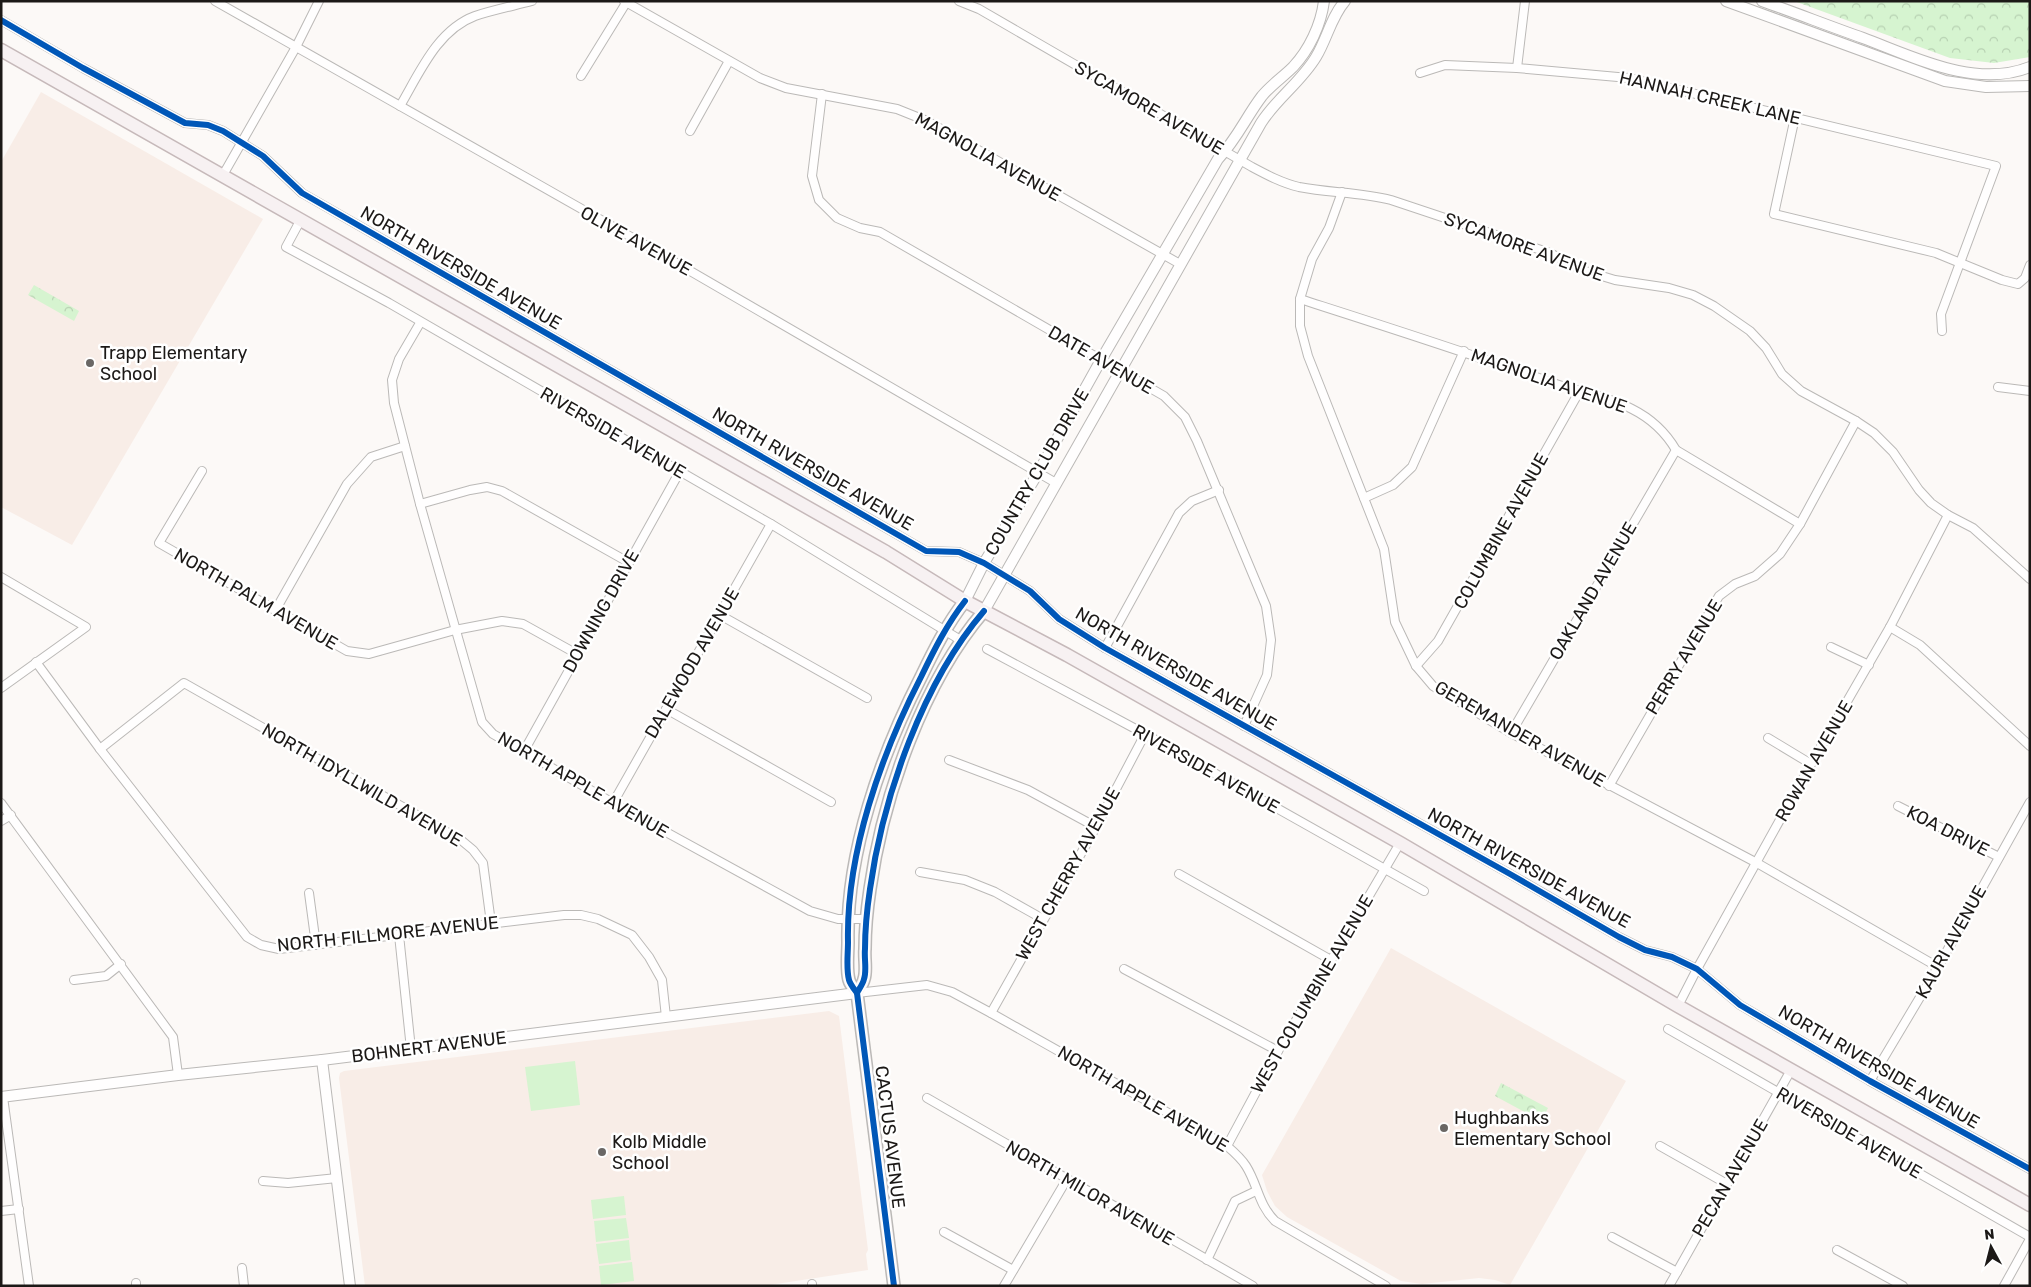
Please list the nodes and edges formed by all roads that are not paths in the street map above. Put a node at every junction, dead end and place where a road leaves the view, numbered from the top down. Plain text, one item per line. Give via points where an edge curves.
1 (215, 1) edge
2 (319, 1) edge
3 (532, 1) edge
4 (959, 1) edge
5 (1324, 1) edge
6 (1345, 1) edge
7 (1526, 1) edge
8 (1726, 1) edge
9 (1762, 1) edge
10 (625, 2) edge
11 (1, 20) edge
12 (296, 47) junction
13 (1, 50) edge
14 (729, 61) junction
15 (1516, 68) junction
16 (2030, 68) edge
17 (1420, 73) dead end
18 (582, 76) dead end
19 (2030, 86) edge
20 (822, 94) junction
21 (400, 106) junction
22 (1795, 117) junction
23 (690, 130) dead end
24 (241, 141) junction
25 (1226, 152) junction
26 (1240, 160) junction
27 (223, 175) junction
28 (1342, 192) junction
29 (300, 220) junction
30 (1163, 255) junction
31 (1960, 261) junction
32 (1180, 264) junction
33 (2030, 265) edge
34 (1300, 299) junction
35 (420, 323) junction
36 (1942, 331) dead end
37 (1464, 351) junction
38 (1101, 360) junction
39 (1120, 370) junction
40 (1998, 388) dead end
41 (2030, 391) edge
42 (1579, 392) junction
43 (1856, 421) junction
44 (405, 446) junction
45 (1676, 450) junction
46 (202, 471) dead end
47 (680, 471) junction
48 (1038, 473) junction
49 (1056, 483) junction
50 (1219, 490) junction
51 (1364, 498) junction
52 (420, 504) junction
53 (1948, 515) junction
54 (771, 524) junction
55 (1800, 524) junction
56 (628, 562) junction
57 (984, 563) junction
58 (1005, 576) junction
59 (1, 577) edge
60 (2030, 579) edge
61 (965, 601) junction
62 (275, 611) junction
63 (984, 611) junction
64 (720, 615) junction
65 (1890, 628) junction
66 (455, 630) junction
67 (945, 630) junction
68 (962, 641) junction
69 (1831, 647) dead end
70 (987, 648) dead end
71 (1105, 648) junction
72 (577, 654) junction
73 (36, 662) junction
74 (1869, 665) junction
75 (1416, 666) junction
76 (1, 688) edge
77 (867, 698) dead end
78 (666, 709) junction
79 (1244, 726) junction
80 (1511, 733) junction
81 (1145, 734) junction
82 (1768, 738) dead end
83 (2030, 746) edge
84 (100, 749) junction
85 (524, 751) junction
86 (949, 760) dead end
87 (1811, 764) junction
88 (1609, 786) junction
89 (831, 802) dead end
90 (2030, 802) edge
91 (1, 803) edge
92 (613, 803) junction
93 (1898, 806) dead end
94 (11, 815) junction
95 (1, 821) edge
96 (1096, 827) junction
97 (1400, 844) junction
98 (1999, 857) junction
99 (1757, 863) junction
100 (1384, 869) junction
101 (920, 872) dead end
102 (1179, 874) dead end
103 (1424, 891) dead end
104 (310, 893) dead end
105 (847, 919) junction
106 (866, 919) junction
107 (1043, 919) junction
108 (491, 923) junction
109 (399, 935) junction
110 (316, 945) junction
111 (1331, 960) junction
112 (121, 964) junction
113 (1938, 967) junction
114 (1124, 969) dead end
115 (1697, 969) junction
116 (74, 980) dead end
117 (857, 993) junction
118 (1678, 1006) junction
119 (991, 1012) junction
120 (666, 1017) junction
121 (1668, 1029) dead end
122 (411, 1049) junction
123 (1278, 1051) junction
124 (322, 1060) junction
125 (1792, 1070) junction
126 (178, 1076) junction
127 (1870, 1081) junction
128 (1779, 1092) junction
129 (2, 1097) edge
130 (927, 1098) dead end
131 (1227, 1146) junction
132 (1660, 1146) dead end
133 (2030, 1169) edge
134 (337, 1178) junction
135 (1067, 1179) junction
136 (263, 1181) dead end
137 (1728, 1184) junction
138 (1256, 1191) junction
139 (2030, 1205) edge
140 (19, 1209) junction
141 (1, 1211) edge
142 (944, 1232) dead end
143 (1612, 1237) dead end
144 (2030, 1238) edge
145 (1837, 1250) dead end
146 (1207, 1260) junction
147 (242, 1268) dead end
148 (1013, 1270) junction
149 (1677, 1272) junction
150 (29, 1286) edge
151 (244, 1286) edge
152 (350, 1286) edge
153 (894, 1286) edge
154 (1004, 1286) edge
155 (1253, 1286) edge
156 (1386, 1286) edge
157 (1669, 1286) edge
158 (1902, 1286) edge
159 (2004, 1286) edge

1 - 12 street, OLIVE AVENUE
2 - 12 street
3 - 21 street via 474,17 449,32 431,52
4 - 25 street, SYCAMORE AVENUE via 979,9
5 - 25 street, COUNTRY CLUB DRIVE via 1315,33 1305,52 1268,89
6 - 26 street, COUNTRY CLUB DRIVE via 1317,56 1271,107
7 - 15 street
8 - 19 street via 1945,81 1986,87
9 - 16 street via 1942,67 1986,74 2012,73
10 - 14 street, MAGNOLIA AVENUE
10 - 18 street
11 - 24 street, NORTH RIVERSIDE AVENUE via 185,122 208,124
12 - 21 street, OLIVE AVENUE
12 - 24 street
13 - 27 main road, NORTH RIVERSIDE AVENUE
14 - 20 street, MAGNOLIA AVENUE via 786,88
14 - 23 street
15 - 17 street, HANNAH CREEK LANE via 1446,65
15 - 22 street, HANNAH CREEK LANE via 1629,78
20 - 30 street, MAGNOLIA AVENUE via 897,109 927,121
20 - 38 street, DATE AVENUE via 812,176 819,200 837,218 880,232
21 - 48 street, OLIVE AVENUE
22 - 31 street via 1774,214 1919,248
22 - 31 street, HANNAH CREEK LANE via 1996,166
24 - 27 street
24 - 57 street, NORTH RIVERSIDE AVENUE via 263,156 302,194 917,546 926,551 959,552
25 - 26 street, SYCAMORE AVENUE
25 - 30 street, COUNTRY CLUB DRIVE via 1218,160
26 - 28 street, SYCAMORE AVENUE via 1297,186
26 - 32 street, COUNTRY CLUB DRIVE
27 - 29 main road, NORTH RIVERSIDE AVENUE
28 - 34 street, GEREMANDER AVENUE via 1312,259
28 - 43 street, SYCAMORE AVENUE via 1391,200 1550,253 1582,270 1615,280 1693,295 1750,331 1766,348 1782,374 1801,390
29 - 35 street, RIVERSIDE AVENUE via 286,247
29 - 61 main road, NORTH RIVERSIDE AVENUE via 886,552
30 - 32 street, MAGNOLIA AVENUE
30 - 38 street, COUNTRY CLUB DRIVE
31 - 33 street via 2018,284
31 - 36 street via 1941,314
32 - 39 street, COUNTRY CLUB DRIVE
34 - 37 street, MAGNOLIA AVENUE
34 - 51 street, GEREMANDER AVENUE via 1300,326 1308,356
35 - 44 street, NORTH APPLE AVENUE via 399,359 392,380 394,404
35 - 47 street, RIVERSIDE AVENUE
37 - 42 street, MAGNOLIA AVENUE
37 - 51 street via 1412,466 1393,485
38 - 39 street, DATE AVENUE
38 - 48 street, COUNTRY CLUB DRIVE
39 - 49 street, COUNTRY CLUB DRIVE
39 - 50 street, DATE AVENUE via 1164,396 1185,417
40 - 41 street
42 - 45 street, MAGNOLIA AVENUE via 1634,409 1667,435
42 - 75 street, COLUMBINE AVENUE via 1438,641
43 - 53 street, SYCAMORE AVENUE via 1893,452 1919,490
43 - 55 street, PERRY AVENUE
44 - 52 street, NORTH APPLE AVENUE
44 - 62 street via 371,457 346,484
45 - 55 street, MAGNOLIA AVENUE
45 - 80 street, OAKLAND AVENUE
46 - 62 street, NORTH PALM AVENUE via 159,543
47 - 54 street, RIVERSIDE AVENUE
47 - 56 street, DOWNING DRIVE
48 - 49 street, OLIVE AVENUE
48 - 57 street, COUNTRY CLUB DRIVE
49 - 58 street, COUNTRY CLUB DRIVE
50 - 71 street via 1192,501 1179,513
50 - 79 street, DATE AVENUE via 1266,606 1271,640 1267,675
51 - 75 street, GEREMANDER AVENUE via 1384,549 1395,622
52 - 56 street via 470,490 487,488 502,491
52 - 66 street, NORTH APPLE AVENUE
53 - 60 street, SYCAMORE AVENUE via 1973,528
53 - 65 street, ROWAN AVENUE
54 - 64 street, DALEWOOD AVENUE
54 - 67 street, RIVERSIDE AVENUE
55 - 88 street, PERRY AVENUE via 1767,567 1719,596
56 - 72 street, DOWNING DRIVE
57 - 58 street, NORTH RIVERSIDE AVENUE
57 - 61 street, COUNTRY CLUB DRIVE
58 - 63 street, COUNTRY CLUB DRIVE
58 - 71 street, NORTH RIVERSIDE AVENUE via 1030,591 1059,619
59 - 73 street via 86,627
61 - 63 main road, NORTH RIVERSIDE AVENUE
61 - 67 main road, COUNTRY CLUB DRIVE
62 - 66 street, NORTH PALM AVENUE via 347,651 369,654
63 - 68 main road, COUNTRY CLUB DRIVE
63 - 97 main road, NORTH RIVERSIDE AVENUE
64 - 77 street
64 - 78 street, DALEWOOD AVENUE
65 - 74 street, ROWAN AVENUE
65 - 83 street via 1920,646
66 - 72 street, NORTH PALM AVENUE via 502,621 523,624
66 - 85 street, NORTH APPLE AVENUE via 482,722 493,734
67 - 68 street, RIVERSIDE AVENUE
67 - 105 main road, COUNTRY CLUB DRIVE via 898,724 872,794 853,876
68 - 106 main road, COUNTRY CLUB DRIVE via 930,696 895,781 873,865
69 - 74 street
70 - 81 street, RIVERSIDE AVENUE
71 - 79 street, NORTH RIVERSIDE AVENUE
72 - 85 street, DOWNING DRIVE
73 - 76 street
73 - 84 street, NORTH FILLMORE AVENUE
74 - 87 street, ROWAN AVENUE
75 - 80 street, GEREMANDER AVENUE via 1433,686
78 - 89 street
78 - 92 street, DALEWOOD AVENUE
79 - 115 street, NORTH RIVERSIDE AVENUE via 1619,937 1645,950 1672,956
80 - 88 street, GEREMANDER AVENUE
81 - 96 street, WEST CHERRY AVENUE
81 - 100 street, RIVERSIDE AVENUE
82 - 87 street
84 - 108 street, NORTH IDYLLWILD AVENUE via 184,683 461,840 483,863
84 - 110 street, NORTH FILLMORE AVENUE via 247,937 278,949
85 - 92 street, NORTH APPLE AVENUE
86 - 96 street via 1028,790
87 - 99 street, ROWAN AVENUE
88 - 99 street, GEREMANDER AVENUE
90 - 98 street, KAURI AVENUE
91 - 94 street
92 - 105 street, NORTH APPLE AVENUE via 810,911
93 - 98 street, KOA DRIVE
94 - 95 street
94 - 112 street
96 - 107 street, WEST CHERRY AVENUE
97 - 100 street, WEST COLUMBINE AVENUE
97 - 118 main road, NORTH RIVERSIDE AVENUE
98 - 113 street, KAURI AVENUE
99 - 113 street, GEREMANDER AVENUE
99 - 115 street, ROWAN AVENUE
100 - 103 street, RIVERSIDE AVENUE
100 - 111 street, WEST COLUMBINE AVENUE
101 - 107 street via 965,880 995,892
102 - 111 street
104 - 110 street
105 - 106 street, NORTH APPLE AVENUE
105 - 117 main road, COUNTRY CLUB DRIVE via 849,981
106 - 117 main road, COUNTRY CLUB DRIVE via 864,979
107 - 119 street, WEST CHERRY AVENUE
108 - 109 street, NORTH FILLMORE AVENUE
108 - 120 street, NORTH FILLMORE AVENUE via 580,915 598,919 632,935 662,980
109 - 110 street, NORTH FILLMORE AVENUE
109 - 122 street
111 - 123 street, WEST COLUMBINE AVENUE
112 - 116 street via 106,976
112 - 126 street via 173,1037
113 - 127 street, KAURI AVENUE
114 - 123 street
115 - 118 street, ROWAN AVENUE
115 - 127 street, NORTH RIVERSIDE AVENUE via 1740,1005
117 - 119 street, NORTH APPLE AVENUE via 927,985 952,992
117 - 120 street, BOHNERT AVENUE
117 - 153 main road, CACTUS AVENUE
118 - 125 main road, NORTH RIVERSIDE AVENUE
119 - 131 street, NORTH APPLE AVENUE
120 - 122 street, BOHNERT AVENUE
121 - 128 street, RIVERSIDE AVENUE
122 - 124 street, BOHNERT AVENUE
123 - 131 street, WEST COLUMBINE AVENUE
124 - 126 street, BOHNERT AVENUE
124 - 134 street
125 - 128 street, PECAN AVENUE
125 - 139 main road, NORTH RIVERSIDE AVENUE
126 - 129 street, BOHNERT AVENUE
127 - 133 street, NORTH RIVERSIDE AVENUE
128 - 137 street, PECAN AVENUE
128 - 144 street, RIVERSIDE AVENUE
129 - 140 street
130 - 135 street, NORTH MILOR AVENUE
131 - 138 street, NORTH APPLE AVENUE via 1247,1167
132 - 137 street
134 - 136 street via 288,1183
134 - 152 street
135 - 146 street, NORTH MILOR AVENUE
135 - 148 street
137 - 149 street, PECAN AVENUE
138 - 146 street via 1235,1201
138 - 156 street, NORTH APPLE AVENUE via 1262,1206 1275,1221
140 - 141 street
140 - 150 street
142 - 148 street
143 - 149 street
144 - 159 street
145 - 158 street
146 - 155 street, NORTH MILOR AVENUE
147 - 151 street
148 - 154 street
149 - 157 street, PECAN AVENUE

